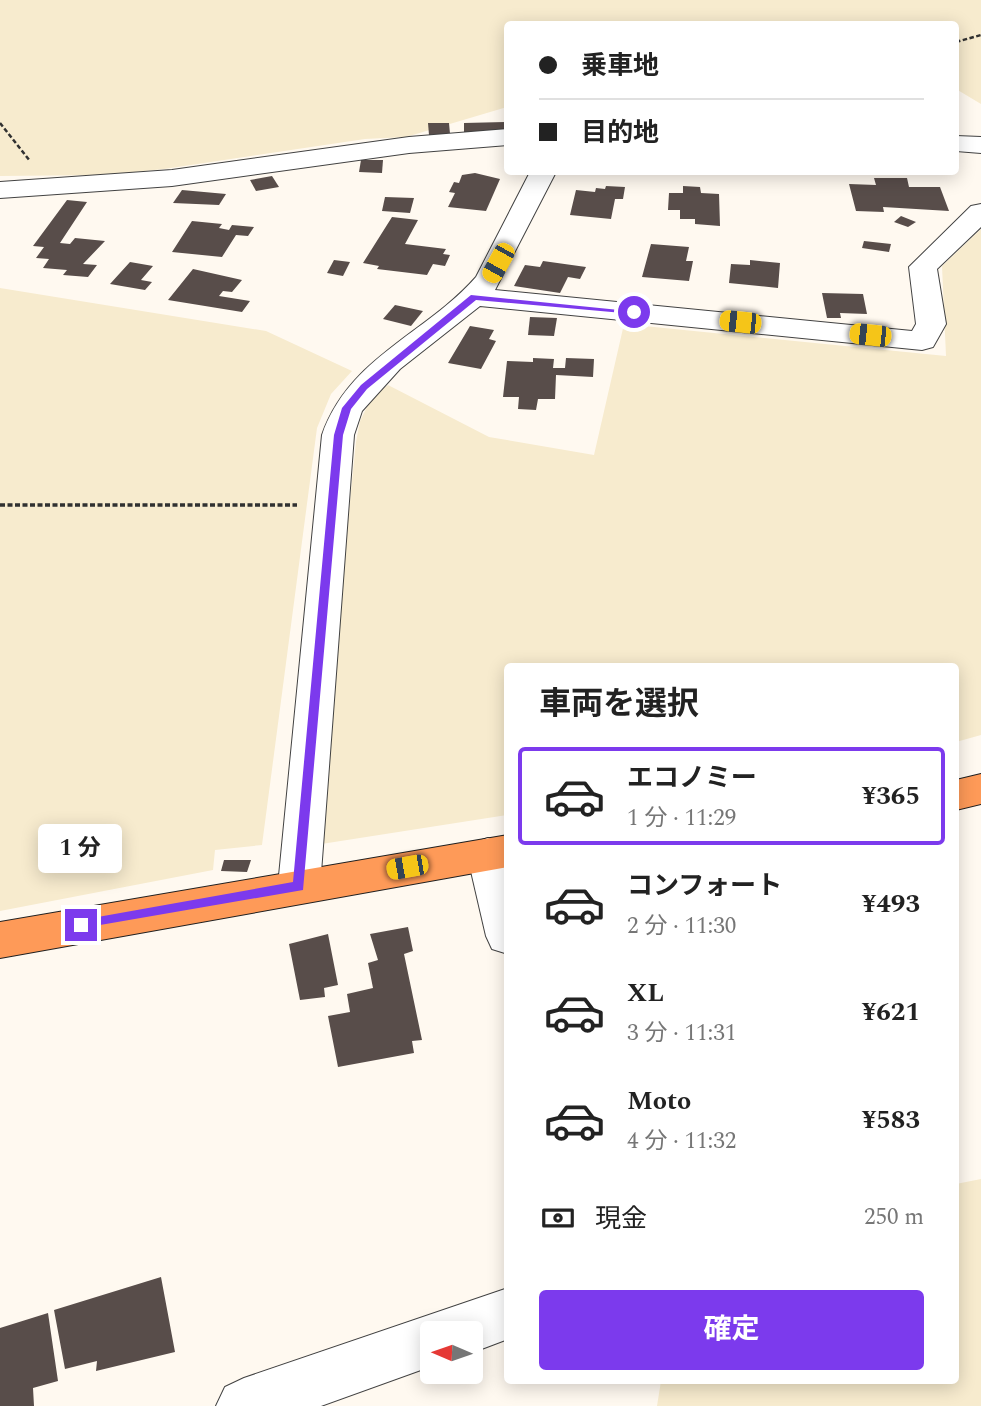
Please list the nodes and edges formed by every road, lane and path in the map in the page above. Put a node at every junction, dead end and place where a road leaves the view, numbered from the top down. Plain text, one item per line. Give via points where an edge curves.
1 (981, 35) edge
2 (959, 41) edge
3 (0, 123) edge
4 (504, 137) edge
5 (959, 144) edge
6 (981, 145) edge
7 (542, 175) edge
8 (49, 185) junction
9 (0, 190) edge
10 (981, 212) edge
11 (474, 297) junction
12 (0, 505) edge
13 (331, 505) junction
14 (981, 789) edge
15 (959, 794) edge
16 (498, 852) edge
17 (299, 886) junction
18 (504, 902) edge
19 (0, 940) edge
20 (504, 1315) edge
21 (483, 1323) edge
22 (420, 1344) edge
23 (244, 1406) edge

1 - 2 path
3 - 8 path
4 - 8 street via 409,145 172,178
5 - 6 street
7 - 11 street via 489,279
8 - 9 street
10 - 11 street via 923,267 931,324 922,341
11 - 13 street via 389,363 347,408 338,435
12 - 13 path
13 - 17 street
14 - 15 highway
16 - 17 highway
16 - 18 street
17 - 19 highway
20 - 21 street
22 - 23 street

